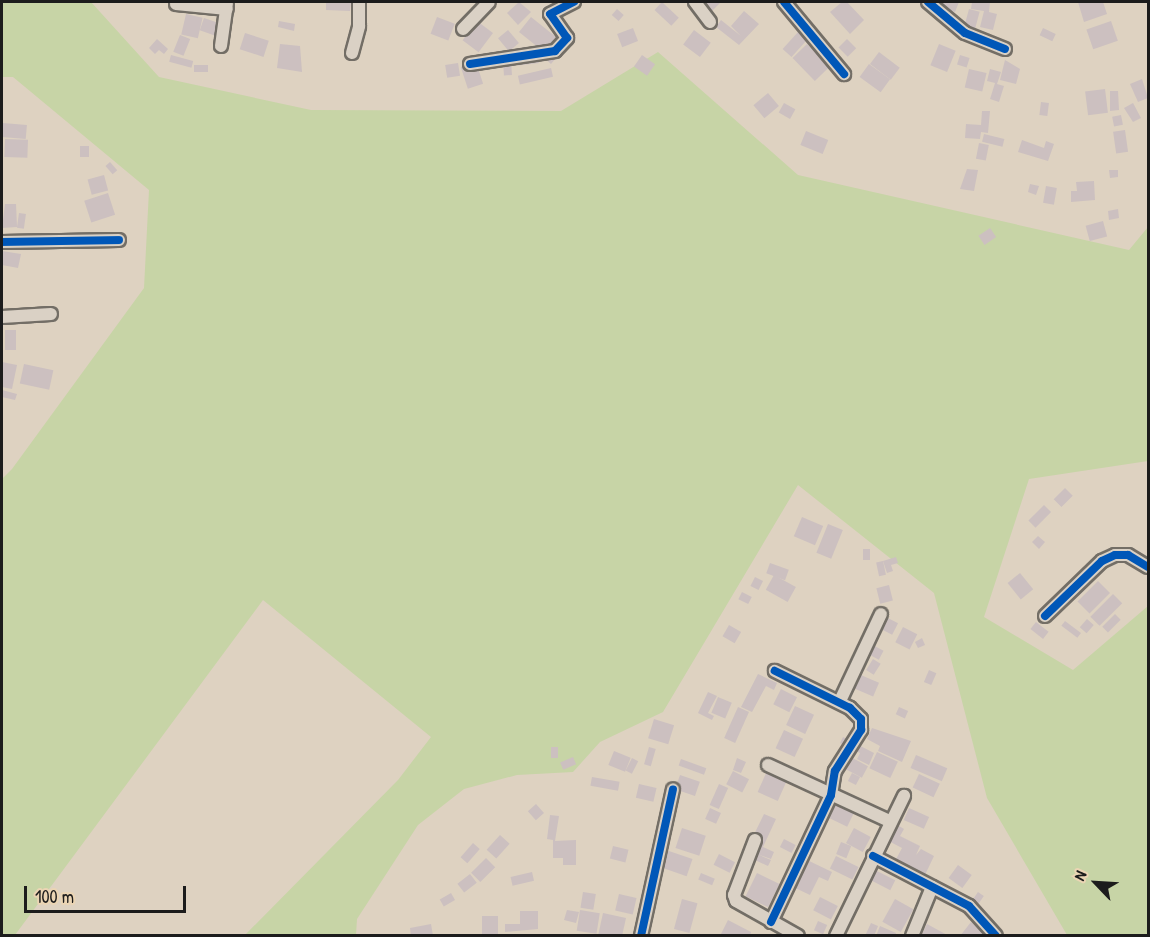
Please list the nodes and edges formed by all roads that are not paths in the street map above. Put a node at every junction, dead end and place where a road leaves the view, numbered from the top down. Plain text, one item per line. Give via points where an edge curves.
1 (359, 2) edge
2 (489, 2) edge
3 (574, 2) edge
4 (695, 2) edge
5 (784, 2) edge
6 (176, 4) dead end
7 (935, 4) edge
8 (227, 5) edge
9 (710, 22) dead end
10 (463, 29) dead end
11 (221, 46) dead end
12 (1005, 49) dead end
13 (352, 53) dead end
14 (470, 64) dead end
15 (844, 74) dead end
16 (118, 240) dead end
17 (2, 242) edge
18 (51, 314) dead end
19 (2, 316) edge
20 (1149, 567) edge
21 (881, 614) dead end
22 (1045, 616) dead end
23 (775, 671) dead end
24 (840, 701) junction
25 (768, 765) dead end
26 (674, 789) dead end
27 (831, 795) junction
28 (904, 796) dead end
29 (889, 821) junction
30 (755, 840) dead end
31 (873, 856) junction
32 (932, 887) junction
33 (771, 922) junction
34 (641, 936) edge
35 (798, 936) edge
36 (836, 936) edge
37 (912, 936) edge
38 (996, 936) edge

1 - 13 street via 359,26
2 - 10 street
3 - 14 street via 550,14 567,38 555,51
4 - 9 street
5 - 15 street
6 - 8 street
7 - 12 street via 965,33
8 - 11 street
16 - 17 street
18 - 19 street
20 - 22 street via 1128,555 1102,561
21 - 24 street
23 - 24 street
24 - 27 street via 861,719 861,730 835,771
25 - 27 street
26 - 34 street
27 - 29 street
27 - 33 street
28 - 29 street
29 - 31 street
30 - 33 street via 734,895 740,905
31 - 32 street
31 - 36 street
32 - 37 street
32 - 38 street via 969,906
33 - 35 street

